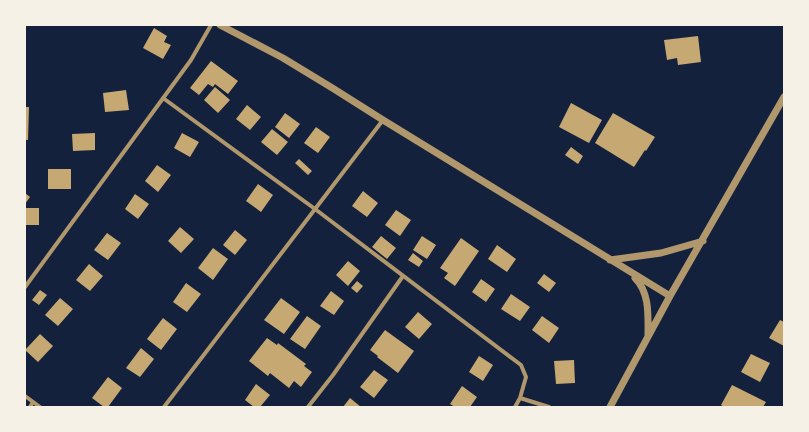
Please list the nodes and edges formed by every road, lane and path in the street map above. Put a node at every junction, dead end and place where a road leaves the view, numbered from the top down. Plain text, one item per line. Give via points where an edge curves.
1 (211, 25) edge
2 (220, 25) edge
3 (784, 97) edge
4 (163, 98) junction
5 (383, 120) junction
6 (315, 209) junction
7 (703, 241) junction
8 (610, 260) junction
9 (627, 270) junction
10 (403, 276) junction
11 (25, 287) edge
12 (670, 296) junction
13 (648, 338) junction
14 (25, 396) edge
15 (520, 398) junction
16 (33, 402) junction
17 (30, 407) edge
18 (40, 407) edge
19 (164, 407) edge
20 (308, 407) edge
21 (515, 407) edge
22 (549, 407) edge
23 (610, 407) edge

1 - 4 street
2 - 5 street via 283,58
3 - 7 street
4 - 6 street
4 - 11 street
5 - 6 street
5 - 8 street
6 - 10 street
6 - 19 street
7 - 8 street via 661,253
7 - 12 street
8 - 9 street
9 - 12 street
9 - 13 street via 640,283 646,295
10 - 15 street via 521,365 526,377
10 - 20 street
12 - 13 street
13 - 23 street
14 - 16 street
15 - 21 street
15 - 22 street
16 - 17 street
16 - 18 street

